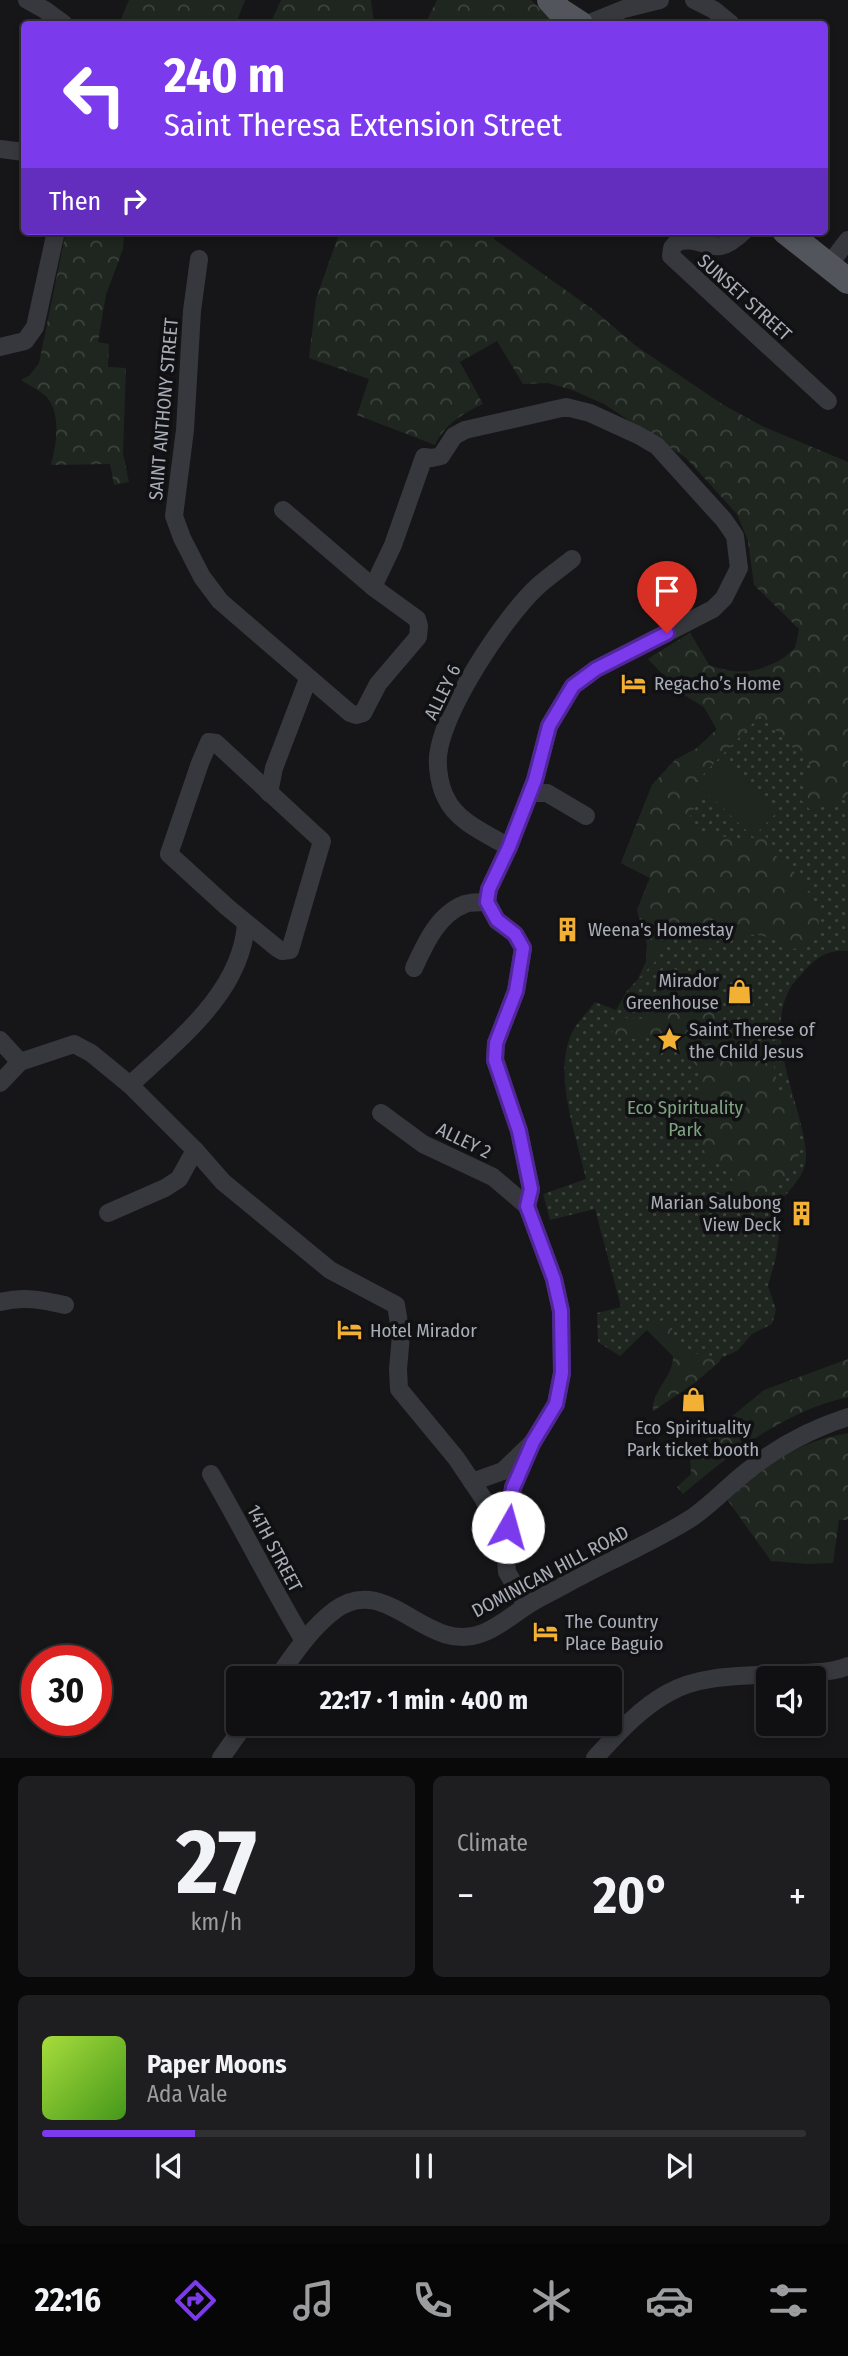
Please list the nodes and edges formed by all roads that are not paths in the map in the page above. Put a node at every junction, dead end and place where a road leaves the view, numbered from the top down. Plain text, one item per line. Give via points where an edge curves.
1 (27, 0) edge
2 (550, 0) edge
3 (660, 0) edge
4 (694, 0) edge
5 (60, 21) edge
6 (575, 21) edge
7 (594, 21) edge
8 (727, 21) edge
9 (0, 149) edge
10 (21, 152) edge
11 (55, 235) edge
12 (739, 235) edge
13 (790, 235) edge
14 (848, 240) edge
15 (199, 259) dead end
16 (838, 273) edge
17 (0, 347) edge
18 (828, 401) dead end
19 (283, 510) dead end
20 (572, 559) dead end
21 (373, 587) junction
22 (308, 679) junction
23 (269, 793) junction
24 (530, 793) junction
25 (586, 816) dead end
26 (509, 847) junction
27 (487, 902) junction
28 (246, 924) junction
29 (414, 968) dead end
30 (0, 1040) edge
31 (20, 1062) junction
32 (0, 1083) edge
33 (130, 1085) junction
34 (381, 1113) dead end
35 (195, 1150) junction
36 (527, 1206) junction
37 (108, 1213) dead end
38 (0, 1302) edge
39 (65, 1305) dead end
40 (848, 1417) edge
41 (533, 1442) junction
42 (211, 1474) dead end
43 (472, 1482) junction
44 (505, 1547) junction
45 (526, 1605) junction
46 (304, 1641) junction
47 (286, 1666) edge
48 (848, 1666) edge
49 (237, 1736) edge
50 (221, 1758) edge
51 (595, 1758) edge

1 - 5 street
2 - 6 main road
3 - 7 street
4 - 8 street
9 - 10 street
11 - 17 street via 36,327 25,341
12 - 18 street, SUNSET STREET via 716,248 695,241 677,242 671,256
13 - 16 main road
14 - 16 street
15 - 22 street, SAINT ANTHONY STREET via 174,516 202,578 220,601
19 - 21 street, SAINT ANTHONY STREET
20 - 26 street, ALLEY 6 via 537,587 501,630 448,720 438,757 446,799 470,824
21 - 22 street, SAINT ANTHONY STREET via 418,619 418,637 379,684 363,713 350,713
21 - 24 street via 424,457 441,456 454,436 465,430 566,407 590,413 657,446 724,520 734,536 739,568 724,598 713,609 596,669 573,686 549,726
22 - 23 street
23 - 28 street via 318,836 321,848 290,950 282,951
23 - 28 street via 216,743 209,742 169,854
24 - 25 street via 547,793
24 - 26 street
26 - 27 street
27 - 29 street via 466,903 439,923
27 - 36 street via 523,948 516,991 496,1043 495,1060 519,1131 531,1189
28 - 33 street via 233,974 218,997
30 - 31 street
31 - 32 street
31 - 33 street via 74,1044
33 - 35 street
34 - 36 street, ALLEY 2 via 423,1144 492,1177
35 - 37 street via 178,1179
35 - 43 street via 223,1182 330,1270 396,1306 401,1335 399,1389
36 - 41 street via 554,1279 562,1340 556,1404
38 - 39 street via 42,1299
40 - 45 street, DOMINICAN HILL ROAD via 786,1443 665,1535
41 - 43 street via 503,1471
41 - 44 street via 513,1488
42 - 46 street, 14TH STREET
43 - 44 street
44 - 45 street via 507,1572
45 - 46 street, DOMINICAN HILL ROAD via 481,1634 453,1636 433,1631 379,1601 361,1599 337,1609
46 - 47 street, DOMINICAN HILL ROAD
48 - 51 street via 688,1685 641,1712
49 - 50 street

